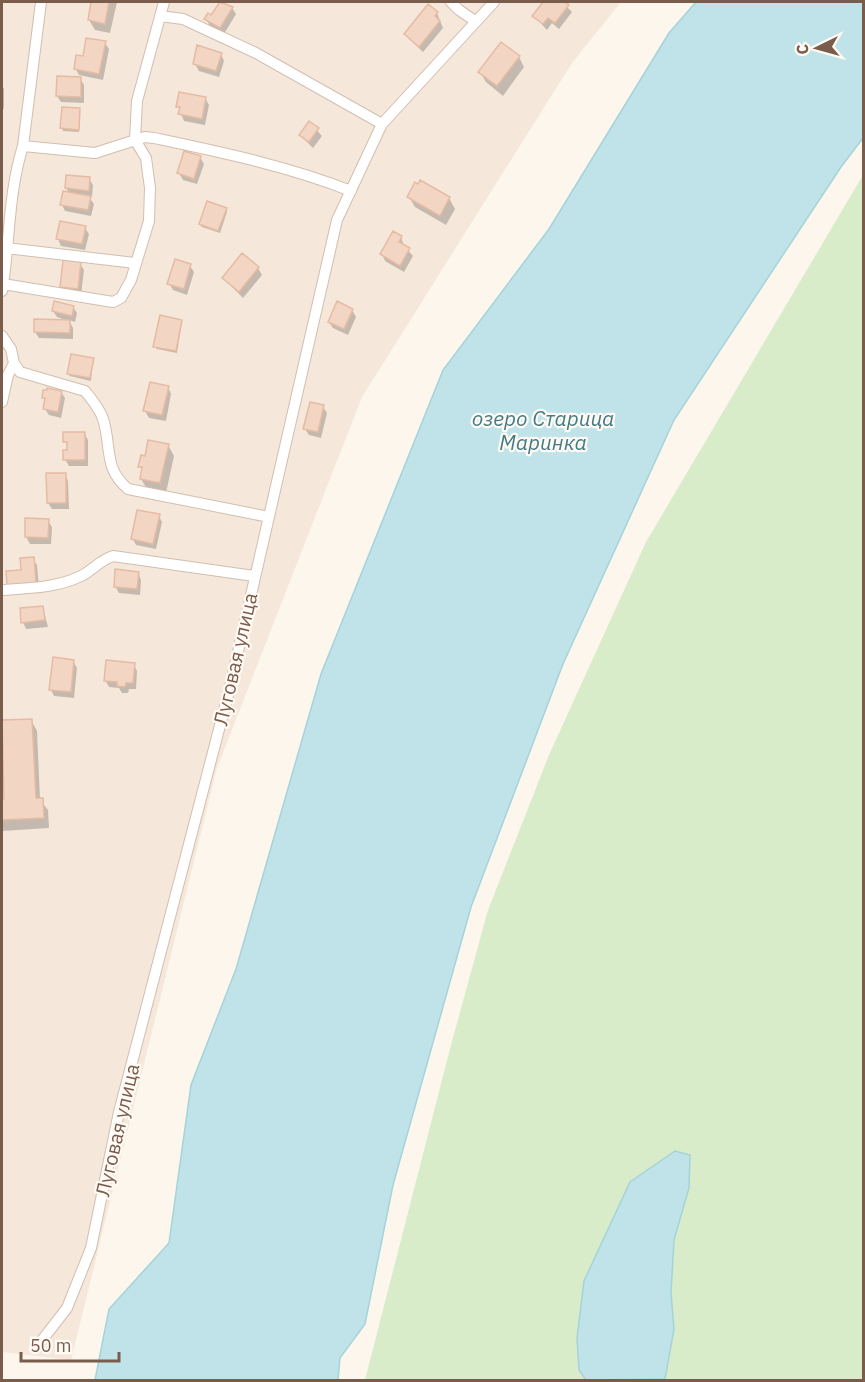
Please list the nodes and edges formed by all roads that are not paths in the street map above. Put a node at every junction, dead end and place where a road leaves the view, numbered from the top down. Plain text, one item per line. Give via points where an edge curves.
1 (41, 2) edge
2 (164, 2) edge
3 (452, 2) edge
4 (494, 2) edge
5 (160, 16) junction
6 (475, 21) junction
7 (382, 124) junction
8 (135, 140) junction
9 (23, 146) junction
10 (351, 191) junction
11 (6, 248) junction
12 (135, 263) junction
13 (2, 288) edge
14 (2, 336) edge
15 (14, 363) junction
16 (2, 402) edge
17 (268, 517) junction
18 (254, 576) junction
19 (2, 590) edge
20 (36, 1348) dead end

1 - 9 street
2 - 5 street
3 - 6 street
4 - 6 street, Луговая улица
5 - 7 street via 183,19 256,53
5 - 8 street via 137,101
6 - 7 street, Луговая улица
7 - 10 street, Луговая улица
8 - 9 street via 95,153
8 - 10 street via 154,138 202,148
8 - 12 street via 146,158 150,188 149,221
9 - 11 street
10 - 17 street, Луговая улица via 337,220
11 - 12 street
11 - 13 street
12 - 13 street via 121,298 113,302
14 - 15 street
15 - 16 street
15 - 17 street via 20,372 85,391 103,419 111,468 128,489
17 - 18 street, Луговая улица
18 - 19 street via 113,556 64,582
18 - 20 street, Луговая улица via 229,691 119,1112 91,1248 67,1308

